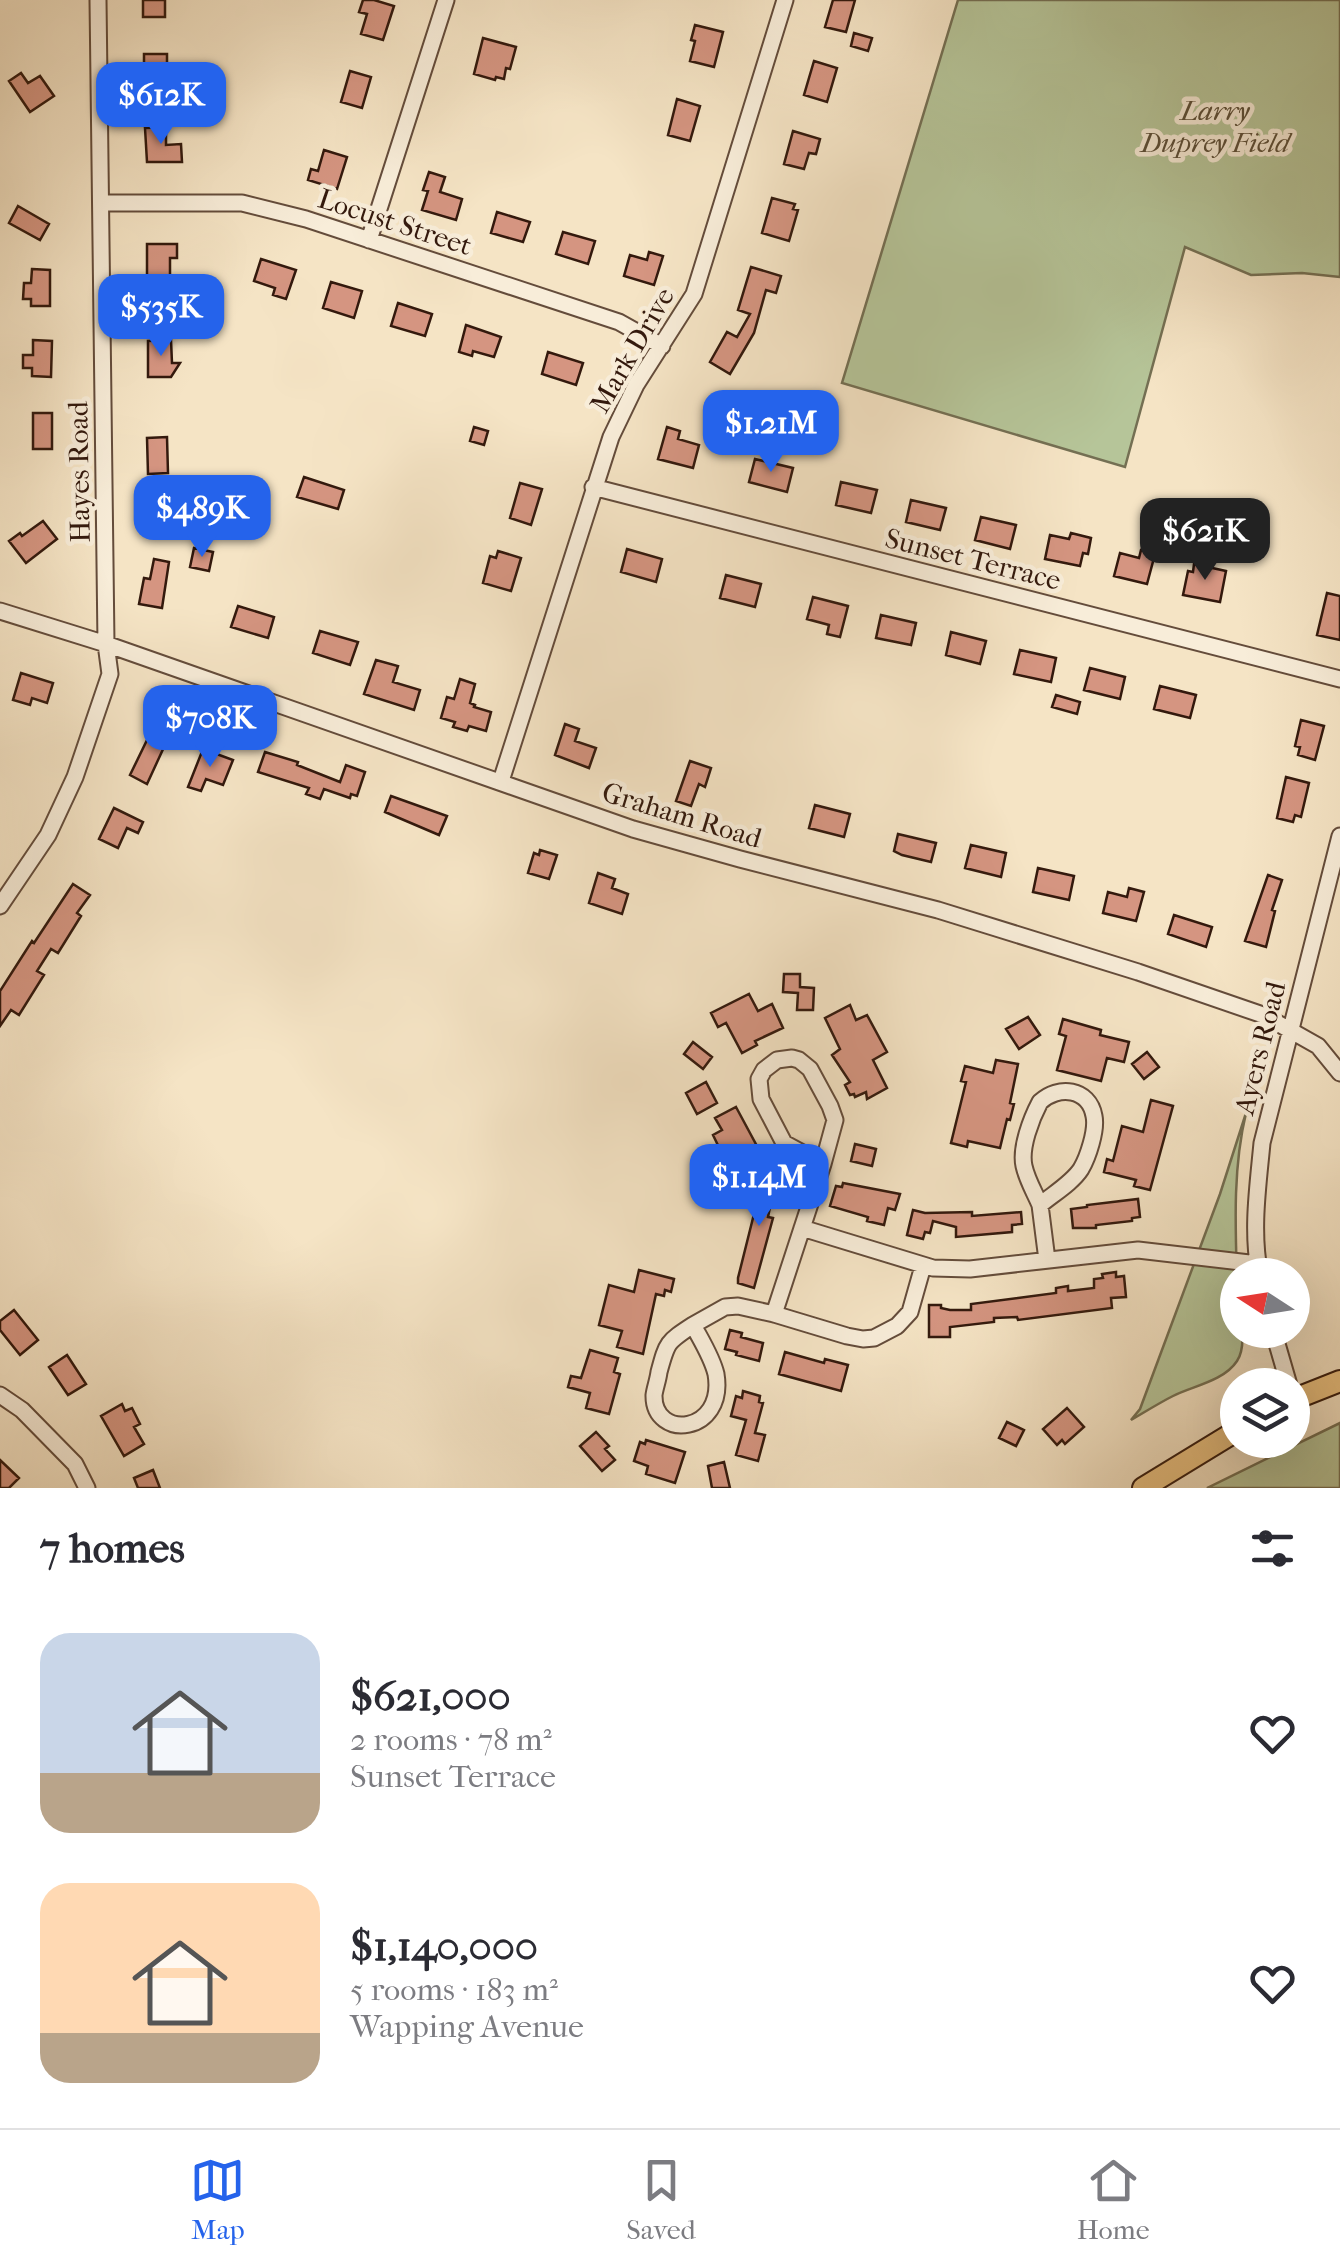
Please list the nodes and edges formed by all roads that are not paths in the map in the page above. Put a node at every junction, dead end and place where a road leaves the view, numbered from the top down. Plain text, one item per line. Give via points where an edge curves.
1 (98, 0) edge
2 (446, 0) edge
3 (785, 0) edge
4 (101, 203) junction
5 (370, 240) junction
6 (662, 346) junction
7 (593, 487) junction
8 (0, 610) edge
9 (106, 644) junction
10 (1340, 680) edge
11 (501, 781) junction
12 (1340, 836) edge
13 (0, 906) edge
14 (1290, 1030) junction
15 (1340, 1073) edge
16 (824, 1164) junction
17 (1040, 1205) junction
18 (802, 1228) junction
19 (1259, 1258) edge
20 (1047, 1260) junction
21 (1220, 1263) edge
22 (923, 1266) junction
23 (774, 1314) junction
24 (693, 1325) junction
25 (1340, 1381) edge
26 (1310, 1392) edge
27 (0, 1394) edge
28 (1220, 1441) edge
29 (87, 1488) edge
30 (1142, 1488) edge

1 - 4 street, Hayes Road
2 - 5 street
3 - 6 street, Mark Drive via 694,294
4 - 5 street, Locust Street via 242,203
4 - 9 street, Hayes Road
5 - 6 street, Locust Street via 619,322
6 - 7 street, Mark Drive via 611,437
7 - 10 street, Sunset Terrace
7 - 11 street, Mark Drive
8 - 9 street, Graham Road
9 - 11 street, Graham Road
9 - 13 street, Hayes Road via 110,674 76,777 48,835
11 - 14 street, Graham Road via 633,828 1138,972
12 - 14 street, Ayers Road
14 - 15 street, Graham Road via 1318,1046
14 - 19 street, Ayers Road via 1262,1142
16 - 16 street via 834,1112 805,1064 777,1060 760,1079 761,1099 784,1143
16 - 18 street
17 - 17 street via 1080,1169 1093,1131 1092,1108 1074,1092 1059,1091 1040,1102 1025,1146 1023,1162
17 - 20 street
18 - 22 street
18 - 23 street
20 - 21 street via 1138,1250
20 - 22 street via 970,1269
22 - 23 street via 910,1312 874,1338
23 - 24 street via 731,1306
24 - 24 street via 666,1346 654,1395 662,1416 688,1426 705,1417 716,1382
25 - 26 main road
27 - 29 street via 76,1464
28 - 30 main road

